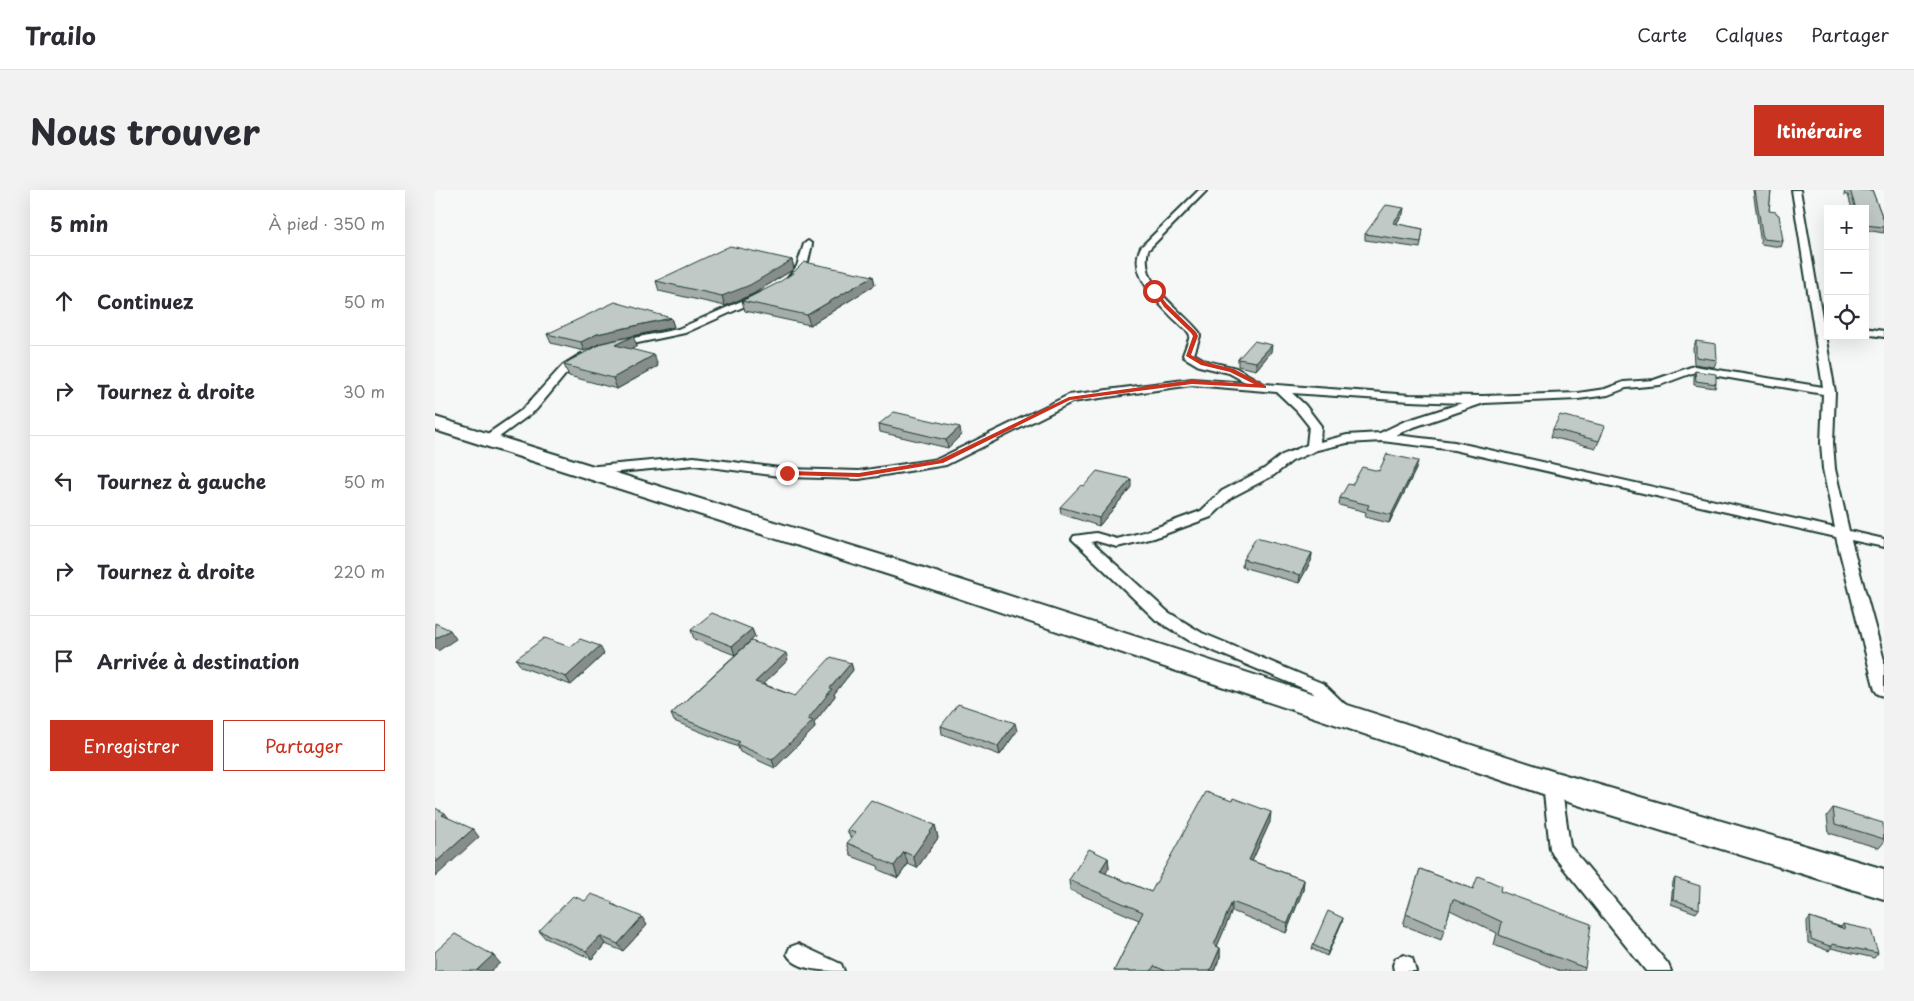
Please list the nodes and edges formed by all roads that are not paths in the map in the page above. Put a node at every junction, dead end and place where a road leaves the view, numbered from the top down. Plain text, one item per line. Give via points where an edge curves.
1 (1203, 190) edge
2 (1796, 190) edge
3 (808, 244) dead end
4 (785, 284) edge
5 (774, 290) edge
6 (1823, 325) edge
7 (1869, 332) edge
8 (1884, 334) edge
9 (607, 347) edge
10 (592, 352) edge
11 (1264, 387) junction
12 (1281, 389) junction
13 (1829, 392) junction
14 (1483, 400) junction
15 (435, 424) edge
16 (1382, 438) junction
17 (487, 440) junction
18 (1313, 447) junction
19 (586, 471) junction
20 (1843, 534) junction
21 (1884, 543) edge
22 (1884, 690) edge
23 (1347, 715) junction
24 (1552, 784) junction
25 (1884, 884) edge
26 (798, 954) dead end
27 (833, 971) edge
28 (1661, 971) edge

1 - 11 street via 1143,249 1140,255 1146,278 1165,306 1194,332 1188,355 1203,364 1232,370
2 - 6 street
3 - 4 street via 800,271
5 - 9 street via 681,332
6 - 13 street
7 - 8 street
10 - 17 street via 563,369 539,401
11 - 12 street
11 - 19 street via 1192,382 1069,398 941,462 859,475 787,473 694,461
12 - 14 street
12 - 18 street via 1315,426
13 - 14 street via 1694,369 1656,383 1624,385 1607,392
13 - 20 street via 1829,469
14 - 16 street via 1407,425
15 - 17 highway
16 - 18 street via 1347,440
16 - 20 street via 1454,446
17 - 19 highway
18 - 23 street via 1287,458 1269,472 1227,494 1206,514 1117,543 1096,537 1079,539 1162,616 1196,637 1318,688
19 - 23 highway
20 - 21 street
20 - 22 street
23 - 24 highway
24 - 25 highway
24 - 28 street via 1560,849
26 - 27 street

